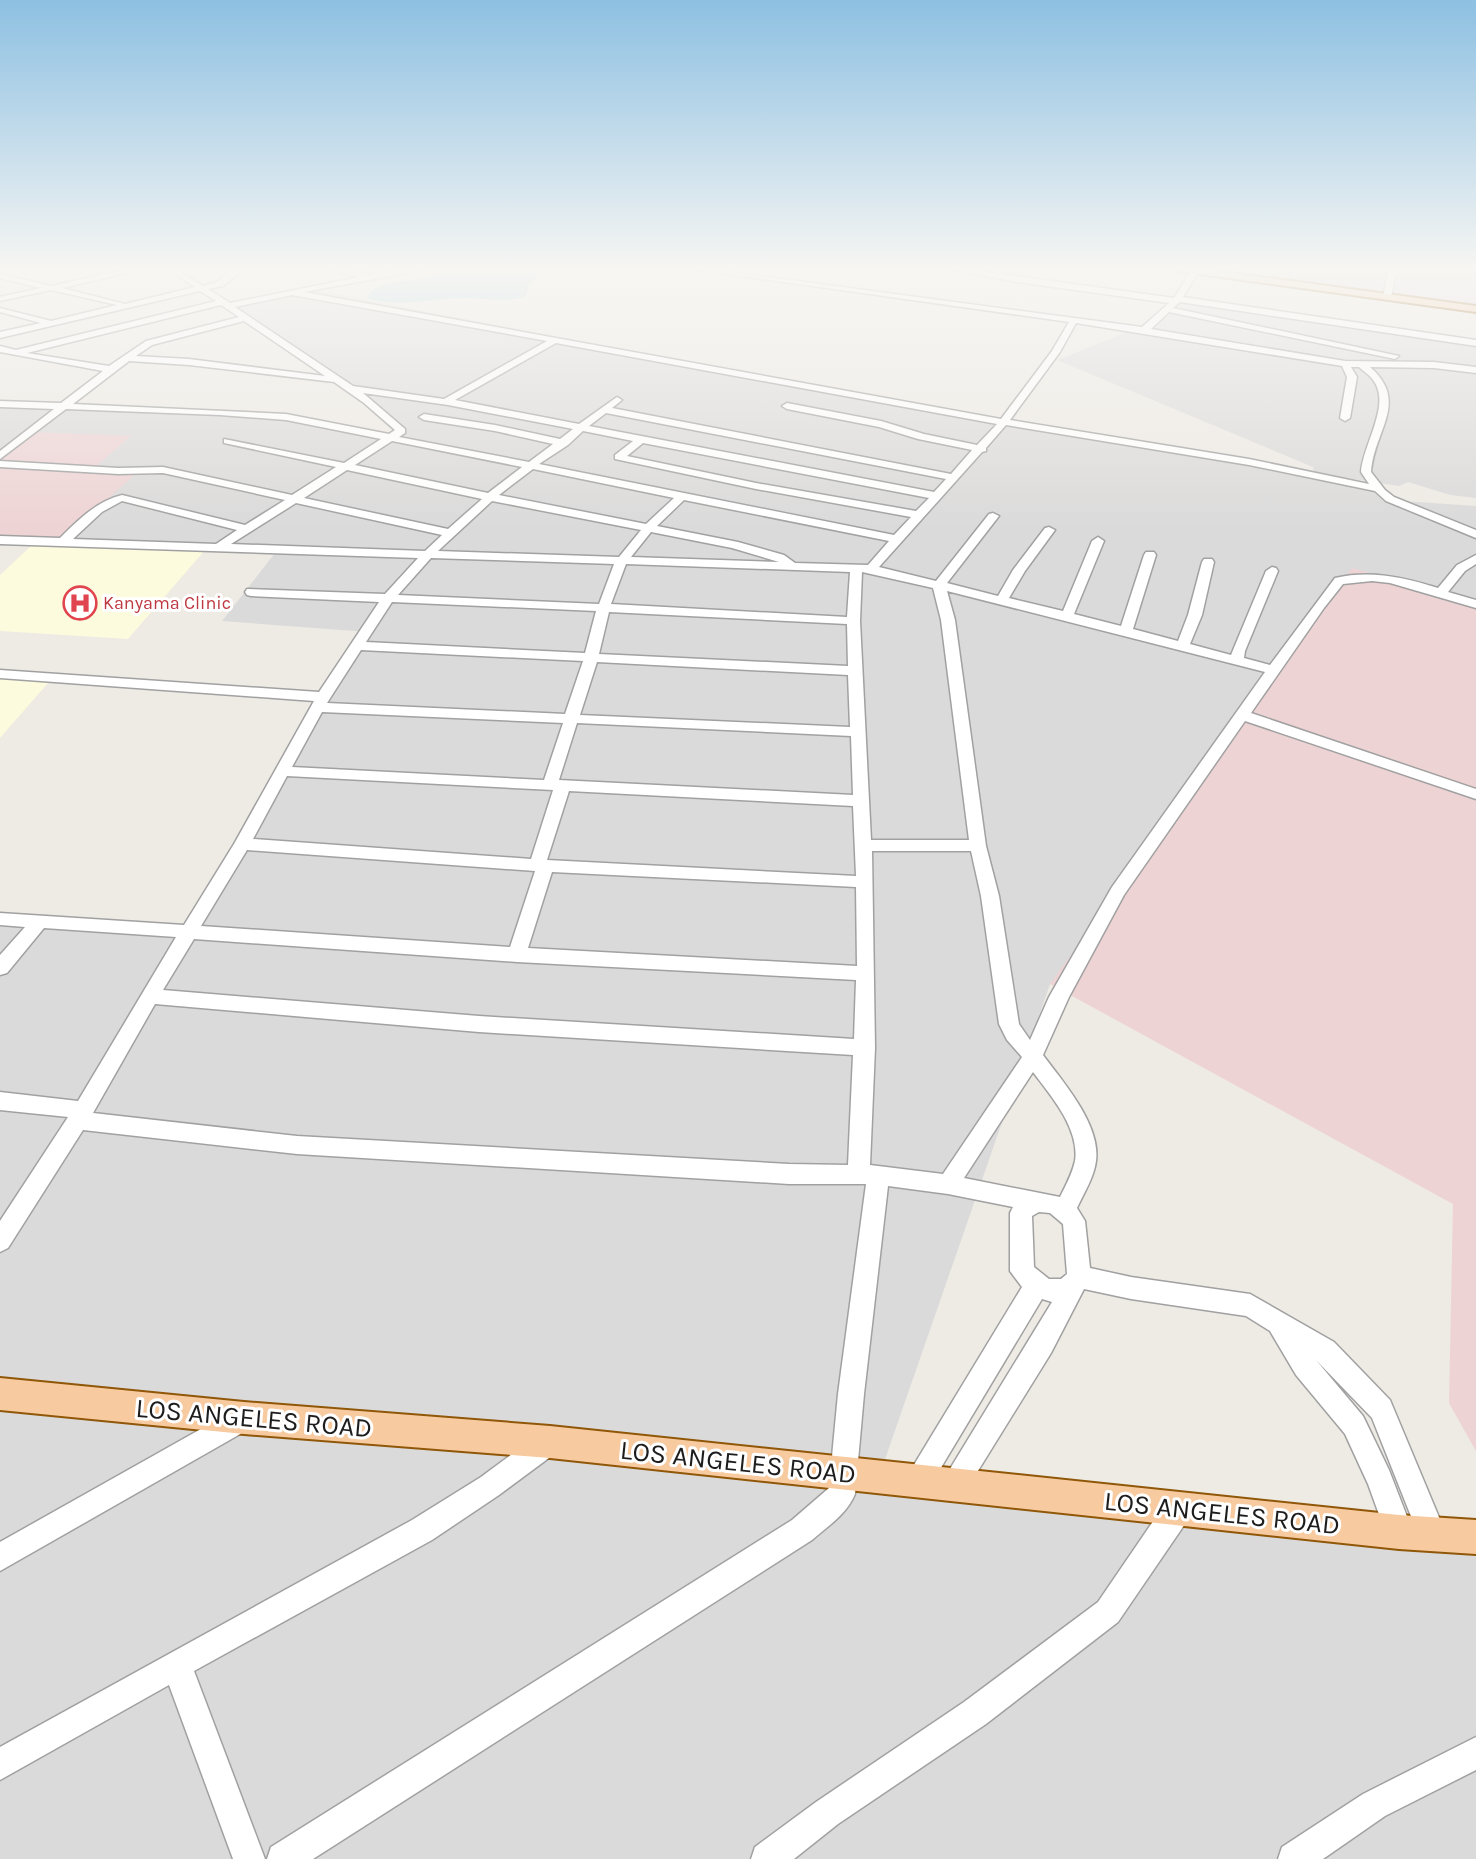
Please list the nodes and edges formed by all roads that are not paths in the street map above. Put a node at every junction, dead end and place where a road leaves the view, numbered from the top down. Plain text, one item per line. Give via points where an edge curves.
1 (26, 355) edge
2 (132, 355) edge
3 (298, 355) edge
4 (529, 355) edge
5 (636, 355) edge
6 (1054, 355) edge
7 (1290, 355) edge
8 (1385, 355) edge
9 (127, 358) junction
10 (1345, 364) junction
11 (1362, 365) junction
12 (1434, 365) junction
13 (111, 369) junction
14 (1476, 370) edge
15 (340, 381) junction
16 (352, 389) junction
17 (617, 400) dead end
18 (447, 402) junction
19 (0, 404) edge
20 (64, 406) junction
21 (787, 406) dead end
22 (605, 410) junction
23 (424, 417) junction
24 (1345, 418) dead end
25 (1004, 422) junction
26 (582, 429) junction
27 (396, 435) junction
28 (12, 437) dead end
29 (23, 438) junction
30 (640, 440) junction
31 (228, 441) dead end
32 (564, 443) junction
33 (982, 448) junction
34 (0, 456) edge
35 (0, 464) edge
36 (532, 465) junction
37 (345, 467) junction
38 (955, 478) junction
39 (1379, 489) junction
40 (682, 496) junction
41 (937, 496) junction
42 (489, 497) junction
43 (294, 500) junction
44 (918, 515) junction
45 (993, 516) dead end
46 (246, 529) junction
47 (648, 529) junction
48 (1049, 530) dead end
49 (449, 533) junction
50 (1476, 534) edge
51 (897, 539) junction
52 (0, 540) edge
53 (1098, 541) dead end
54 (63, 542) junction
55 (217, 548) junction
56 (1150, 555) dead end
57 (426, 556) junction
58 (1476, 559) edge
59 (621, 562) junction
60 (1208, 562) dead end
61 (795, 567) junction
62 (864, 569) junction
63 (1272, 572) dead end
64 (939, 585) junction
65 (251, 592) dead end
66 (1439, 595) junction
67 (388, 598) junction
68 (1002, 600) junction
69 (1476, 604) edge
70 (604, 607) junction
71 (1067, 616) junction
72 (853, 621) junction
73 (1126, 631) junction
74 (1183, 645) junction
75 (356, 646) junction
76 (591, 658) junction
77 (1237, 660) junction
78 (1273, 670) junction
79 (856, 671) junction
80 (0, 674) edge
81 (321, 702) junction
82 (1242, 715) junction
83 (571, 717) junction
84 (859, 732) junction
85 (281, 771) junction
86 (557, 784) junction
87 (1476, 794) edge
88 (862, 801) junction
89 (242, 844) junction
90 (863, 845) junction
91 (978, 846) junction
92 (541, 865) junction
93 (865, 882) junction
94 (0, 919) edge
95 (40, 921) junction
96 (189, 931) junction
97 (517, 955) junction
98 (0, 968) edge
99 (866, 974) junction
100 (150, 996) junction
101 (865, 1048) junction
102 (1033, 1056) junction
103 (0, 1101) edge
104 (80, 1115) junction
105 (868, 1174) junction
106 (948, 1184) junction
107 (1029, 1207) junction
108 (1065, 1210) junction
109 (0, 1241) edge
110 (1077, 1280) junction
111 (1036, 1286) junction
112 (1277, 1321) junction
113 (0, 1394) edge
114 (244, 1418) junction
115 (550, 1442) junction
116 (844, 1473) junction
117 (918, 1482) junction
118 (954, 1486) junction
119 (1179, 1508) junction
120 (1399, 1532) junction
121 (1432, 1534) junction
122 (1476, 1537) edge
123 (0, 1557) edge
124 (177, 1665) junction
125 (1476, 1754) edge
126 (0, 1764) edge
127 (249, 1859) edge
128 (283, 1859) edge
129 (766, 1859) edge
130 (1294, 1859) edge

1 - 13 street
2 - 9 street
3 - 15 street
4 - 18 street
5 - 25 street
6 - 25 street
7 - 10 street
8 - 12 street
9 - 13 street
9 - 15 street
10 - 11 street
10 - 24 street via 1352,386
11 - 12 street
11 - 39 street via 1380,380 1384,399 1382,422 1370,445 1365,469
12 - 14 street
13 - 20 street
15 - 16 street
16 - 18 street
16 - 27 street via 378,409
17 - 22 street
18 - 23 street
18 - 26 street
19 - 20 street
20 - 27 street via 272,416
20 - 29 street
21 - 33 street
22 - 26 street
22 - 38 street
23 - 27 street
23 - 32 street
25 - 33 street
25 - 39 street via 1249,462
26 - 30 street
26 - 32 street
27 - 36 street
27 - 37 street
28 - 29 street
29 - 34 street
30 - 41 street
30 - 44 street via 619,457
31 - 37 street
32 - 36 street
33 - 38 street
35 - 43 street via 106,471 163,470
36 - 40 street
36 - 42 street
37 - 42 street
37 - 43 street
38 - 41 street
39 - 50 street via 1390,499
40 - 47 street
40 - 51 street
41 - 44 street
42 - 47 street
42 - 49 street
43 - 46 street
43 - 49 street
44 - 51 street
45 - 64 street
46 - 54 street via 122,498 83,522
46 - 55 street
47 - 59 street
47 - 61 street via 754,550
48 - 68 street
49 - 57 street
51 - 62 street
52 - 54 street
53 - 71 street
54 - 55 street
55 - 57 street
56 - 73 street
57 - 59 street
57 - 67 street
58 - 66 street via 1461,568
59 - 61 street
59 - 70 street
60 - 74 street
61 - 62 street
62 - 64 street
62 - 72 street
63 - 77 street
64 - 68 street
64 - 91 street via 948,620
65 - 67 street
66 - 69 street
66 - 78 street via 1378,578 1340,581
67 - 70 street
67 - 75 street
68 - 71 street
70 - 72 street
70 - 76 street
71 - 73 street
72 - 79 street
73 - 74 street
74 - 77 street
75 - 76 street
75 - 81 street
76 - 79 street
76 - 83 street
77 - 78 street
78 - 82 street
79 - 84 street
80 - 81 street
81 - 83 street
81 - 85 street
82 - 87 street
82 - 102 street via 1118,891 1059,997
83 - 84 street
83 - 86 street
84 - 88 street
85 - 86 street
85 - 89 street
86 - 88 street
86 - 92 street
88 - 90 street
89 - 92 street
89 - 96 street
90 - 91 street
90 - 93 street
91 - 102 street via 1010,1024 1014,1035
92 - 93 street
92 - 97 street
93 - 99 street
94 - 95 street
95 - 96 street
95 - 98 street
96 - 97 street
96 - 100 street
97 - 99 street
99 - 101 street
100 - 101 street via 479,1024
100 - 104 street
101 - 105 street
102 - 106 street
102 - 108 street via 1083,1136 1086,1159
103 - 104 street
104 - 105 street via 297,1145 789,1174
104 - 109 street
105 - 106 street
105 - 116 street
106 - 107 street via 994,1193
107 - 108 street via 1052,1203
107 - 111 street via 1022,1271
108 - 110 street via 1074,1221
110 - 111 street via 1063,1291
110 - 112 street via 1250,1305
110 - 118 street
111 - 117 street
112 - 120 street via 1305,1366 1354,1425 1380,1479
112 - 121 street via 1325,1350 1381,1409
113 - 114 main road, LOS ANGELES ROAD
114 - 115 main road, LOS ANGELES ROAD
114 - 123 street
115 - 116 main road, LOS ANGELES ROAD
115 - 124 street via 422,1530
116 - 117 main road, LOS ANGELES ROAD
116 - 128 street via 842,1494 802,1530
117 - 118 main road, LOS ANGELES ROAD
118 - 119 main road, LOS ANGELES ROAD
119 - 120 main road, LOS ANGELES ROAD
119 - 129 street via 1108,1612 975,1713
120 - 121 main road, LOS ANGELES ROAD
121 - 122 main road, LOS ANGELES ROAD
124 - 126 street
124 - 127 street
125 - 130 street via 1374,1805

